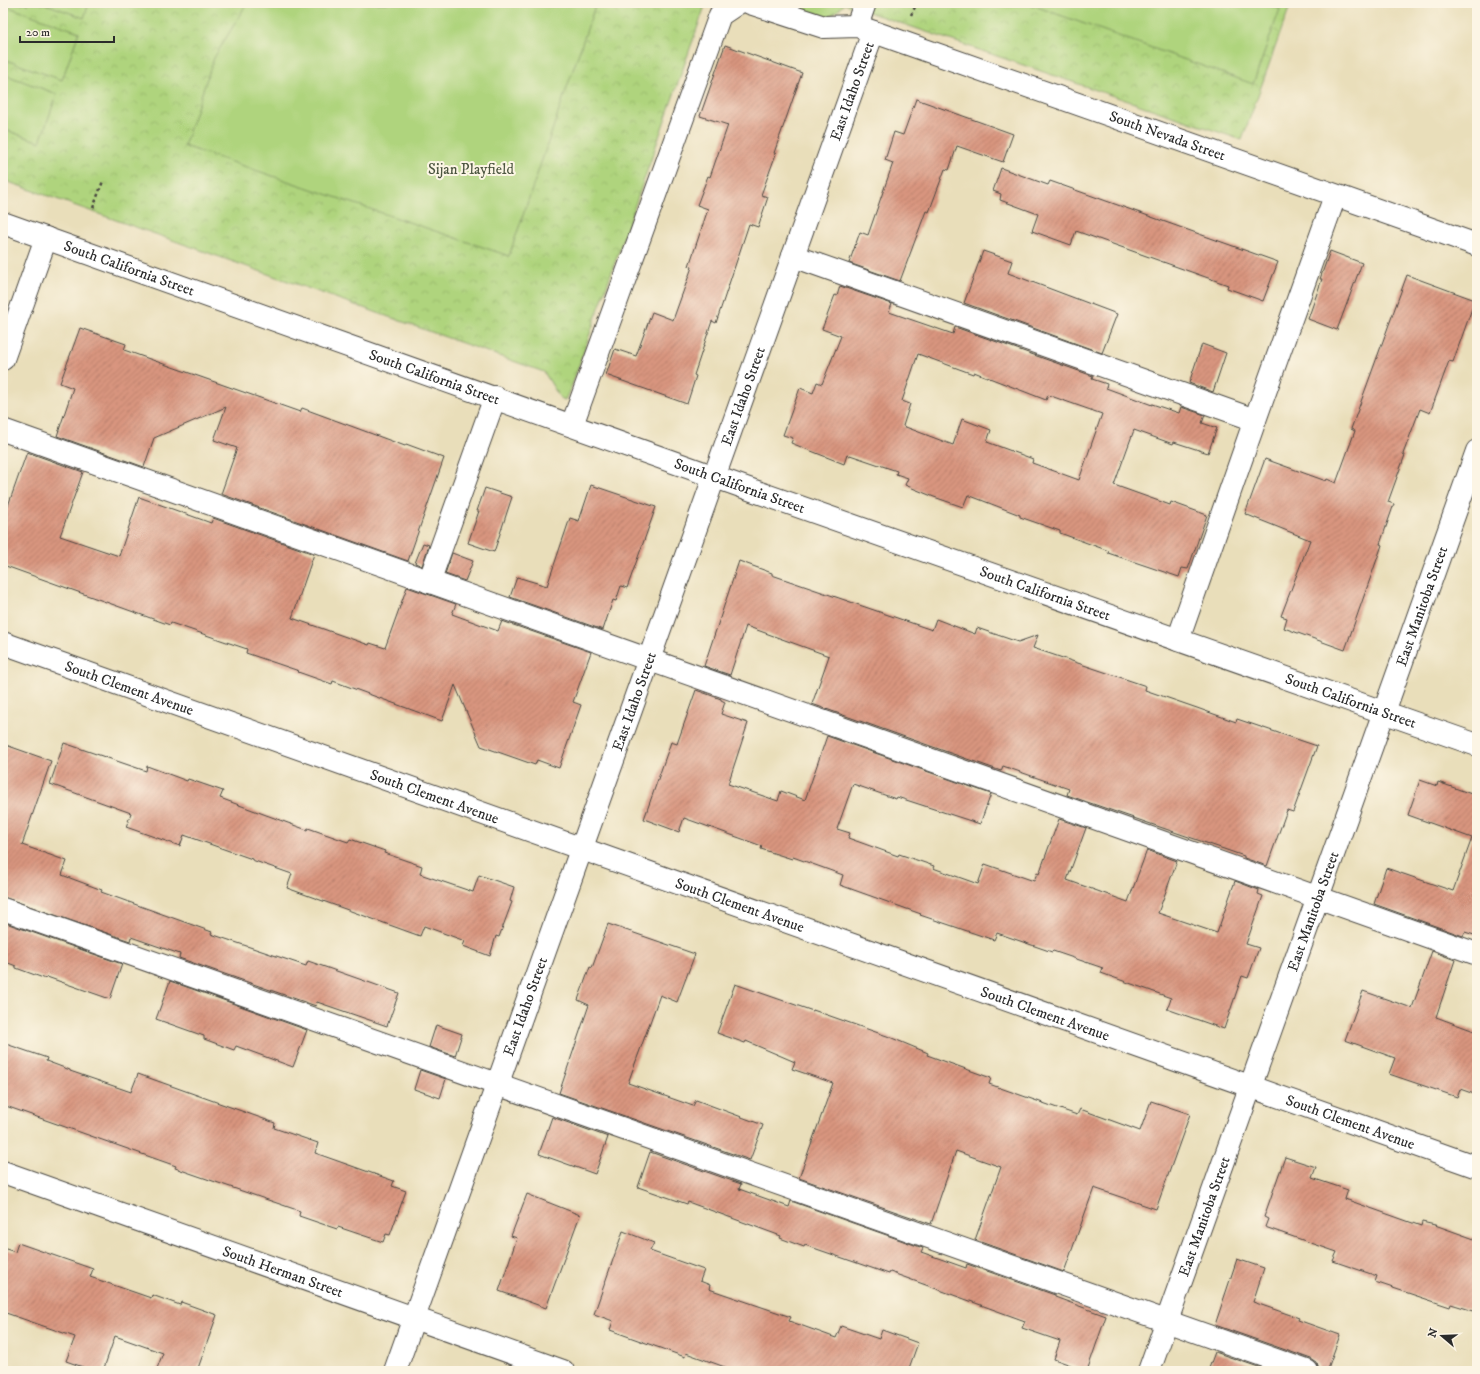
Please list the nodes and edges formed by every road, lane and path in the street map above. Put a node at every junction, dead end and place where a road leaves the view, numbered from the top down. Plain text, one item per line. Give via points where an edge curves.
1 (738, 3) edge
2 (750, 3) edge
3 (866, 3) edge
4 (865, 29) junction
5 (102, 181) dead end
6 (1335, 196) junction
7 (93, 208) dead end
8 (3, 223) edge
9 (46, 238) junction
10 (1477, 245) edge
11 (793, 256) junction
12 (3, 359) edge
13 (495, 397) junction
14 (1255, 420) junction
15 (572, 425) junction
16 (3, 430) edge
17 (1477, 451) edge
18 (714, 476) junction
19 (429, 582) junction
20 (1178, 640) junction
21 (3, 643) edge
22 (648, 661) junction
23 (1384, 712) junction
24 (1477, 745) edge
25 (581, 849) junction
26 (1318, 898) junction
27 (3, 909) edge
28 (1477, 954) edge
29 (497, 1084) junction
30 (1251, 1086) junction
31 (1477, 1167) edge
32 (3, 1172) edge
33 (413, 1318) junction
34 (1167, 1321) junction
35 (395, 1371) edge
36 (563, 1371) edge
37 (1149, 1371) edge
38 (1307, 1371) edge

1 - 15 street via 720,15
2 - 4 street via 824,27
3 - 4 street, East Idaho Street
4 - 6 street, South Nevada Street
4 - 11 street, East Idaho Street
5 - 7 path
6 - 10 street, South Nevada Street
6 - 14 street
8 - 9 street, South California Street
9 - 12 street
9 - 13 street, South California Street
11 - 14 street
11 - 18 street, East Idaho Street
13 - 15 street, South California Street
13 - 19 street
14 - 20 street
15 - 18 street, South California Street
16 - 19 street
17 - 23 street, East Manitoba Street
18 - 20 street, South California Street
18 - 22 street, East Idaho Street
19 - 22 street
20 - 23 street, South California Street
21 - 25 street, South Clement Avenue
22 - 25 street, East Idaho Street
22 - 26 street
23 - 24 street, South California Street
23 - 26 street, East Manitoba Street
25 - 29 street, East Idaho Street
25 - 30 street, South Clement Avenue
26 - 28 street
26 - 30 street, East Manitoba Street
27 - 29 street
29 - 33 street, East Idaho Street
29 - 34 street
30 - 31 street, South Clement Avenue
30 - 34 street, East Manitoba Street
32 - 33 street, South Herman Street
33 - 35 street, East Idaho Street
33 - 36 street, South Herman Street
34 - 37 street, East Manitoba Street
34 - 38 street

